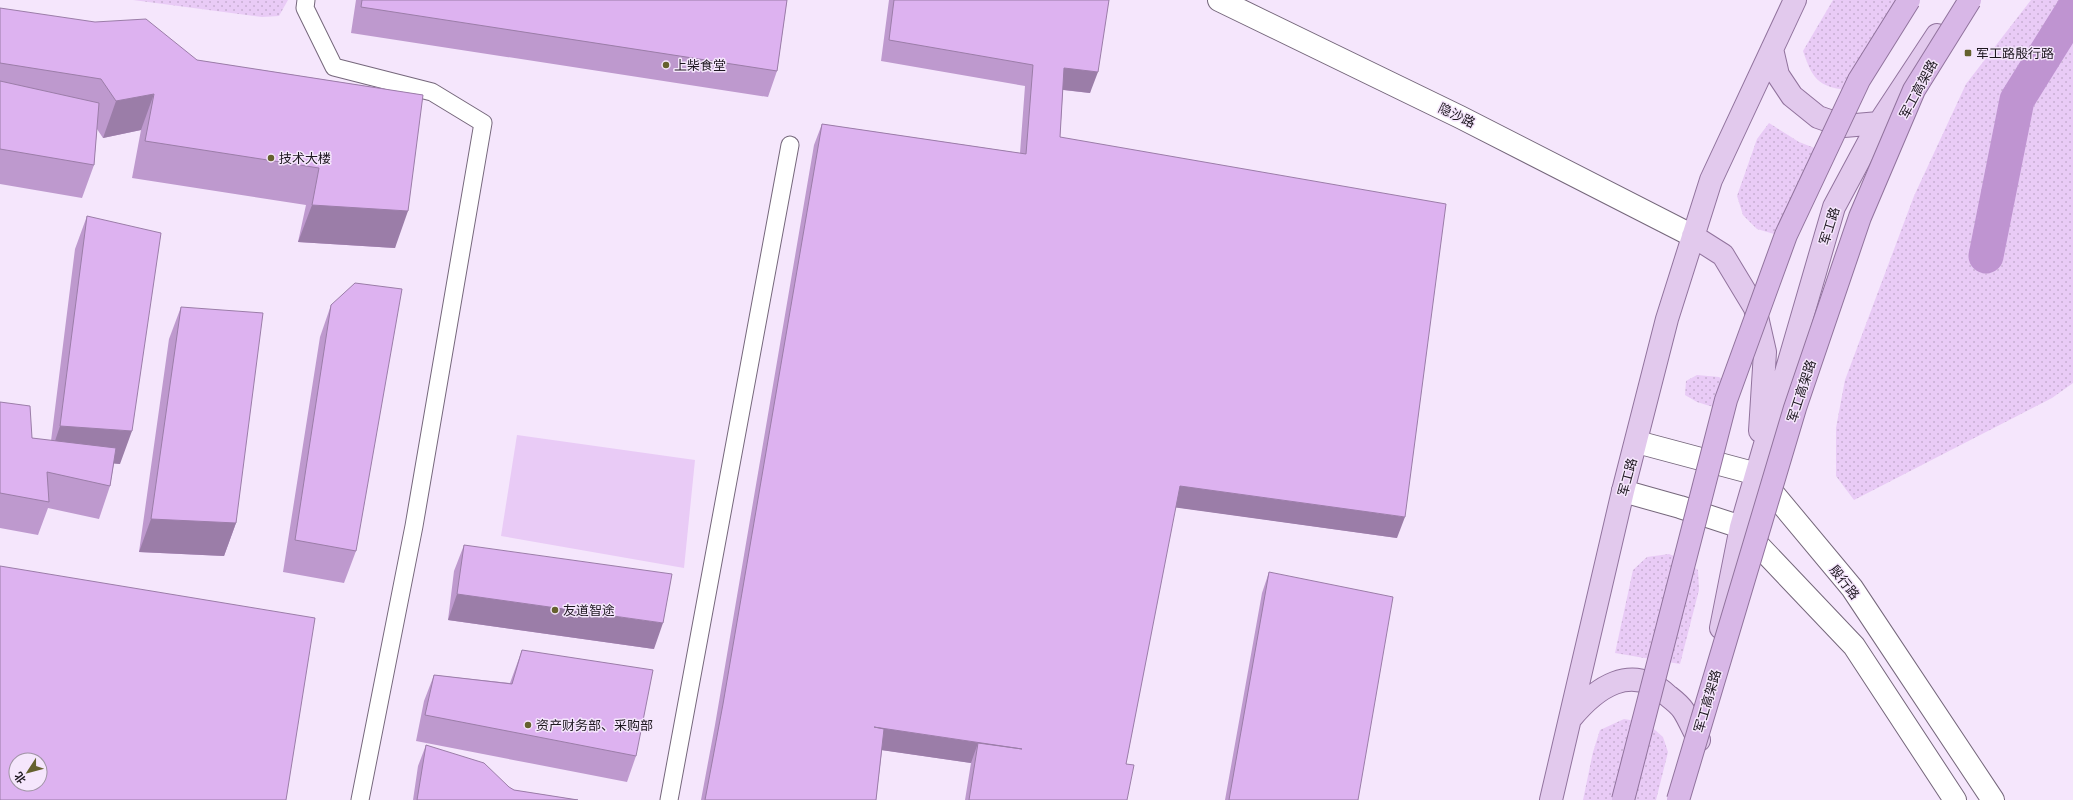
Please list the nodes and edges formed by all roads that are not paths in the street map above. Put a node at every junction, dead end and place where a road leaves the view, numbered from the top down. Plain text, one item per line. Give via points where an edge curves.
1 (306, 0) edge
2 (1219, 0) edge
3 (1796, 0) edge
4 (1909, 0) edge
5 (1962, 0) edge
6 (1970, 0) edge
7 (1772, 49) junction
8 (1879, 123) junction
9 (790, 145) dead end
10 (1693, 236) junction
11 (1637, 442) junction
12 (1757, 474) junction
13 (1623, 491) junction
14 (1741, 527) junction
15 (1570, 720) junction
16 (1698, 740) junction
17 (360, 800) edge
18 (668, 800) edge
19 (1551, 800) edge
20 (1623, 800) edge
21 (1678, 800) edge
22 (1690, 800) edge
23 (1955, 800) edge
24 (1993, 800) edge

1 - 17 lane via 305,8 334,67 432,92 483,123 414,526
2 - 10 main road, 隐沙路 via 1460,116
3 - 7 main road, 军工路
4 - 20 highway, bridge via 1859,80 1786,235 1726,400
5 - 8 main road, 军工路 via 1933,39
6 - 21 highway, 军工高架路, bridge via 1914,90 1860,217 1795,408
7 - 8 main road via 1778,75 1792,96 1818,117 1844,126
7 - 10 main road, 军工路 via 1711,180
8 - 12 main road, 军工路 via 1834,207
9 - 18 lane
10 - 11 main road, 军工路 via 1667,318
10 - 12 main road, 军工路 via 1723,255 1756,308 1765,352
11 - 12 main road
11 - 13 main road, 军工路
12 - 14 main road, 军工路
12 - 24 main road, 殷行路 via 1852,588
13 - 14 main road
13 - 15 main road, 军工路
14 - 16 main road, 军工路
14 - 23 main road via 1854,646
15 - 16 main road, 军工路 via 1585,701 1611,684 1634,678 1657,686 1682,708
15 - 19 main road, 军工路
16 - 22 main road, 军工路

